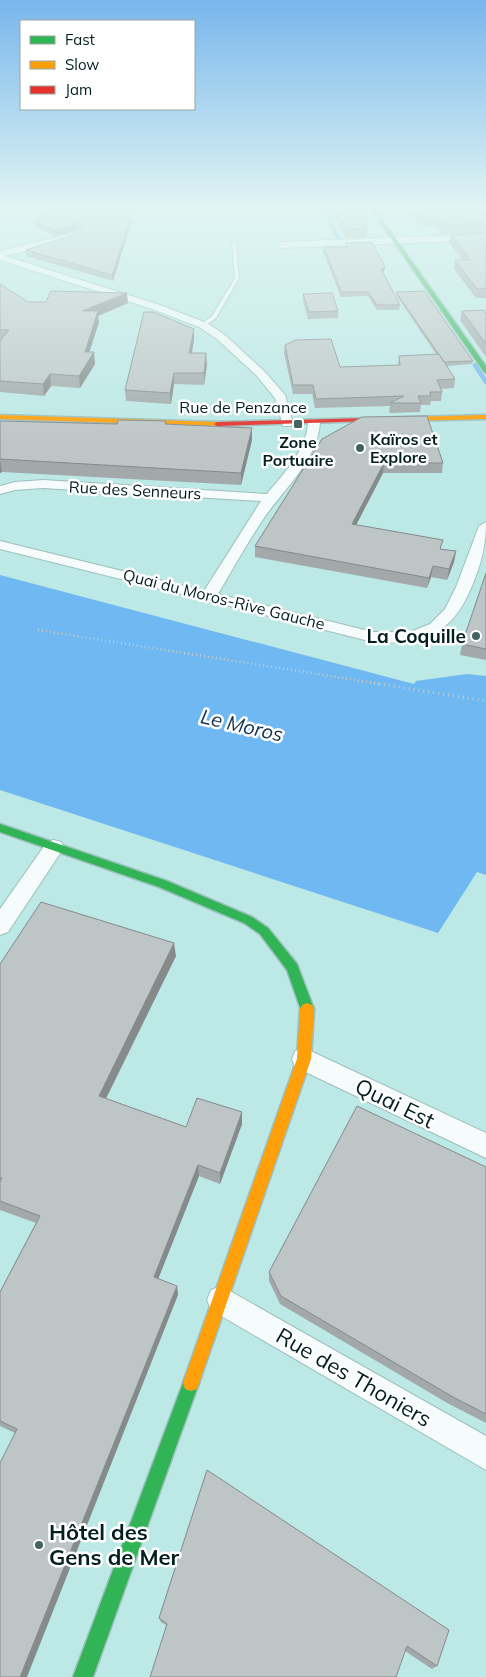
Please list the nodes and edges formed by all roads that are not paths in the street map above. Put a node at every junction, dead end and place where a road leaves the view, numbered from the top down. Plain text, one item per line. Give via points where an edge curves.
1 (94, 286) edge
2 (232, 286) edge
3 (427, 286) edge
4 (203, 325) junction
5 (486, 371) edge
6 (0, 417) edge
7 (486, 417) edge
8 (314, 422) junction
9 (287, 423) junction
10 (0, 490) edge
11 (271, 498) junction
12 (486, 526) edge
13 (0, 545) edge
14 (209, 596) junction
15 (0, 828) edge
16 (54, 847) junction
17 (0, 926) edge
18 (304, 1059) junction
19 (486, 1146) edge
20 (221, 1300) junction
21 (486, 1454) edge
22 (83, 1677) edge

1 - 4 street
2 - 4 lane via 214,317
3 - 5 street
4 - 9 street via 221,337 281,397
6 - 9 street, Rue de Penzance via 152,423
7 - 8 street, Rue de Penzance
8 - 9 street, Rue de Penzance
8 - 11 street via 313,436 285,482
10 - 11 street, Rue des Senneurs via 43,484
11 - 14 street
12 - 14 street, Quai du Moros-Rive Gauche via 458,602 445,621 414,636 373,637
13 - 14 street, Quai du Moros-Rive Gauche
15 - 16 street
16 - 17 street
16 - 18 street via 196,896 264,931 293,968 305,998 308,1025
18 - 19 street, Quai Est
18 - 20 street
20 - 21 street, Rue des Thoniers
20 - 22 street

